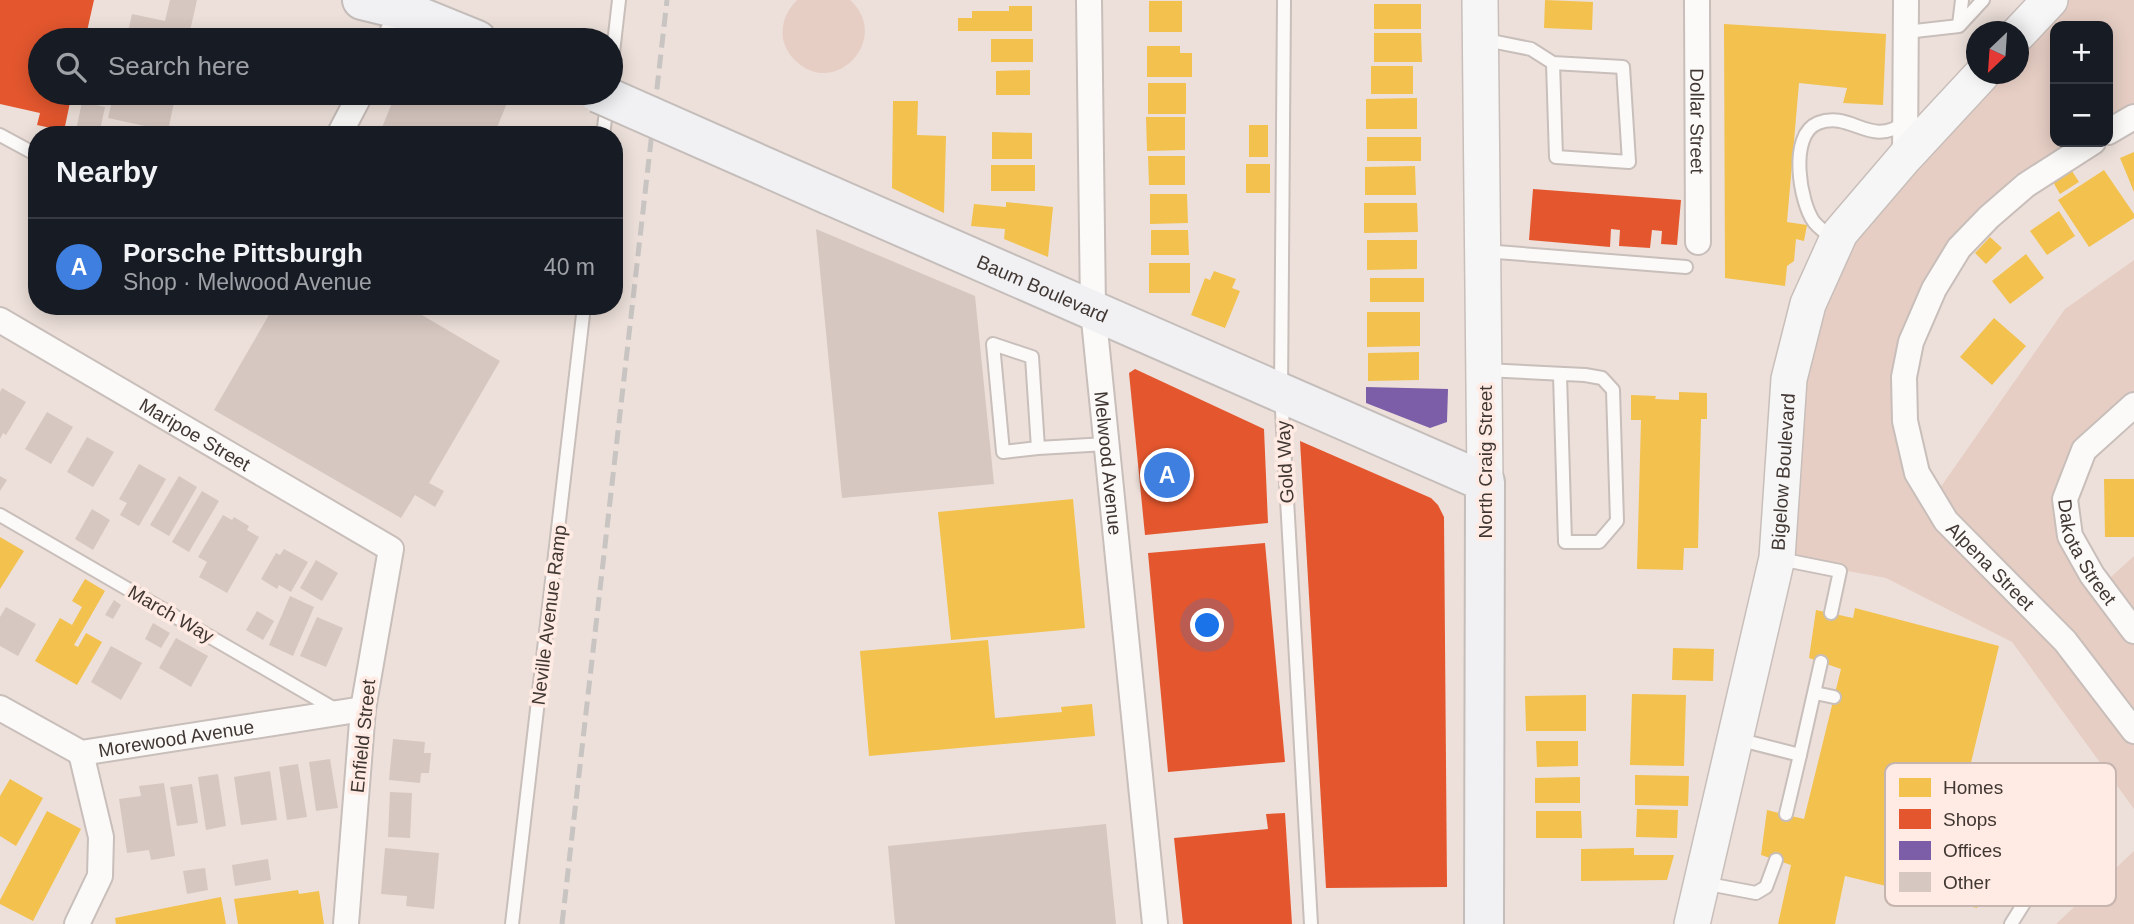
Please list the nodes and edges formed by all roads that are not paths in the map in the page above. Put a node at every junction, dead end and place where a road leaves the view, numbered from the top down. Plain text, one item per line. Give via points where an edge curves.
1 (362, 0) edge
2 (619, 0) edge
3 (1089, 0) edge
4 (1284, 0) edge
5 (1480, 0) edge
6 (1697, 0) edge
7 (1906, 0) edge
8 (1962, 0) edge
9 (1983, 0) edge
10 (2050, 0) edge
11 (400, 17) edge
12 (2029, 22) edge
13 (1959, 26) junction
14 (437, 28) edge
15 (616, 28) edge
16 (1906, 32) junction
17 (1481, 39) junction
18 (1553, 63) junction
19 (1973, 84) edge
20 (623, 104) edge
21 (355, 105) edge
22 (607, 105) edge
23 (2134, 117) edge
24 (1905, 122) junction
25 (344, 126) edge
26 (604, 126) edge
27 (2113, 129) edge
28 (0, 135) edge
29 (2085, 147) edge
30 (28, 150) edge
31 (1905, 157) junction
32 (1837, 241) junction
33 (1698, 242) dead end
34 (1483, 251) junction
35 (1686, 267) dead end
36 (1093, 310) junction
37 (583, 315) edge
38 (0, 320) edge
39 (1484, 370) junction
40 (1560, 375) junction
41 (1281, 393) junction
42 (2134, 405) edge
43 (1107, 444) junction
44 (1038, 448) junction
45 (1485, 482) junction
46 (0, 515) edge
47 (391, 549) joint
48 (1777, 558) junction
49 (1831, 613) dead end
50 (2134, 631) edge
51 (1821, 662) dead end
52 (1815, 693) junction
53 (1834, 697) dead end
54 (0, 708) edge
55 (352, 711) junction
56 (2134, 731) edge
57 (1735, 739) junction
58 (81, 753) junction
59 (1800, 755) junction
60 (1786, 814) dead end
61 (1776, 860) dead end
62 (1702, 882) junction
63 (2022, 906) edge
64 (77, 924) edge
65 (346, 924) edge
66 (512, 924) edge
67 (1155, 924) edge
68 (1311, 924) edge
69 (1484, 924) edge
70 (1692, 924) edge
71 (2011, 924) edge

1 - 11 main road
2 - 15 lane
3 - 36 street, Melwood Avenue
4 - 41 lane, Gold Way
5 - 17 main road, North Craig Street
6 - 33 street, Dollar Street
7 - 16 street
8 - 13 lane
9 - 13 lane
10 - 12 main road
11 - 14 main road
13 - 16 lane
16 - 24 street
17 - 18 lane via 1531,49
17 - 34 main road, North Craig Street
18 - 18 lane via 1623,67 1629,162 1556,158
19 - 31 main road, Bigelow Boulevard
20 - 36 main road, Baum Boulevard, bridge
21 - 25 street
22 - 26 lane
23 - 27 street
24 - 31 street
24 - 32 lane via 1880,133 1843,121 1819,122 1807,134 1799,172 1806,204 1813,221
28 - 30 lane
29 - 56 street, Alpena Street via 2026,186 1959,248 1934,289 1911,342 1904,377 1905,422 1917,472 1946,521 2065,641
31 - 32 main road, Bigelow Boulevard
32 - 48 main road, Bigelow Boulevard via 1808,304 1789,379
34 - 35 lane
34 - 39 main road, North Craig Street
36 - 41 main road, Baum Boulevard
36 - 43 street, Melwood Avenue
37 - 66 lane, Neville Avenue Ramp
38 - 47 street, Maripoe Street
39 - 40 lane
39 - 45 main road, North Craig Street
40 - 40 lane via 1602,378 1613,390 1617,521 1599,541 1565,542
41 - 45 main road, Baum Boulevard
41 - 68 lane, Gold Way
42 - 50 street, Dakota Street via 2084,450 2065,499 2070,536 2092,575
43 - 44 lane
43 - 67 street, Melwood Avenue
44 - 44 lane via 1032,357 993,344 1003,452
45 - 69 main road, North Craig Street
46 - 55 lane, March Way
47 - 55 street, Enfield Street
48 - 49 lane via 1840,571
48 - 57 main road, Bigelow Boulevard
51 - 52 lane
52 - 53 lane
52 - 59 lane
54 - 58 street, Morewood Avenue
55 - 58 street, Morewood Avenue
55 - 65 street, Enfield Street
57 - 59 lane
57 - 62 main road, Bigelow Boulevard
58 - 64 street via 101,837 100,876
59 - 60 lane
61 - 62 lane via 1766,887 1756,893
62 - 70 main road, Bigelow Boulevard
63 - 71 lane

